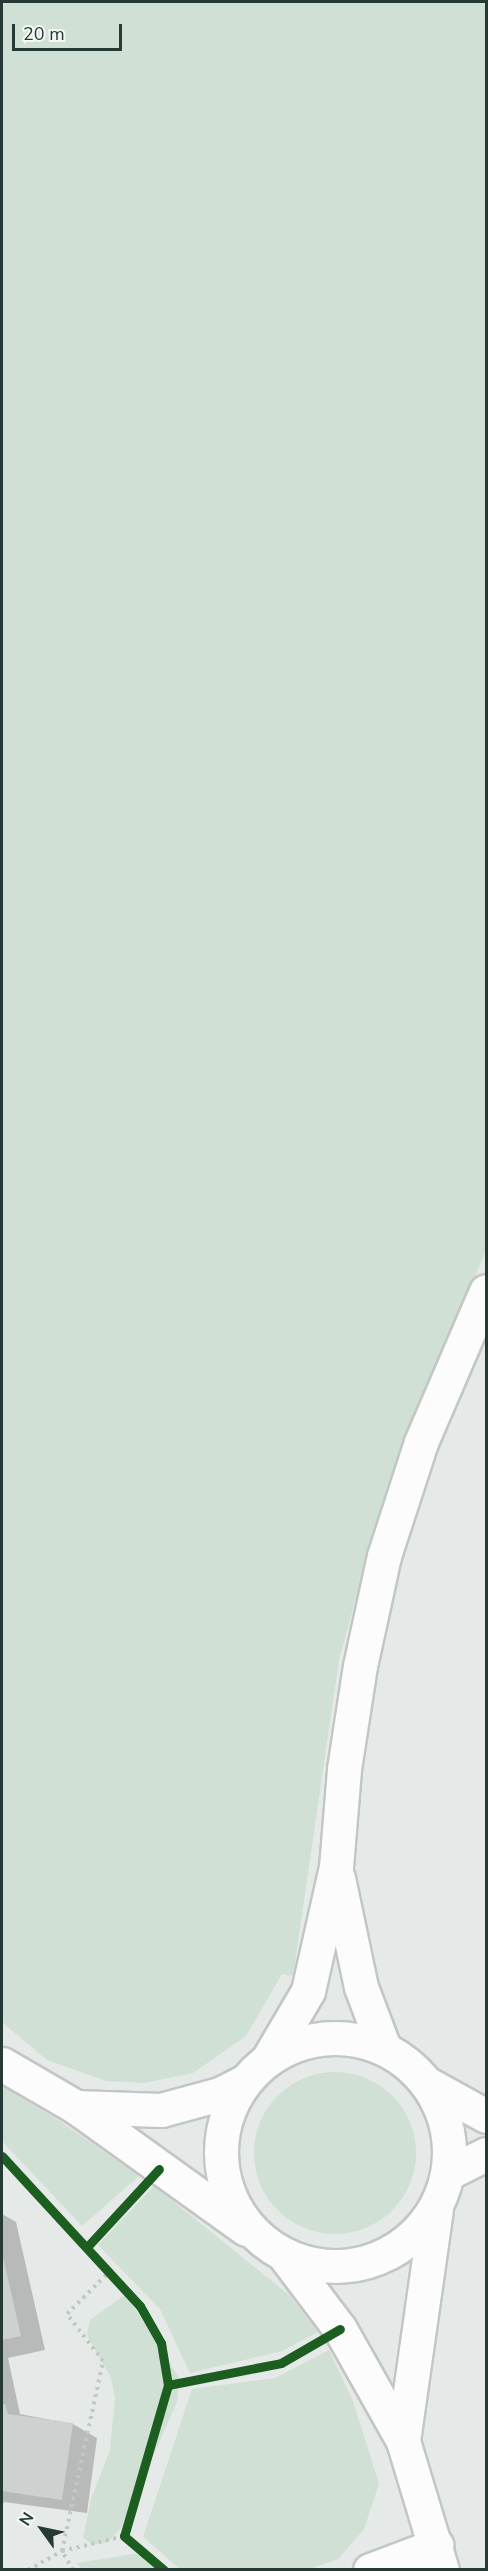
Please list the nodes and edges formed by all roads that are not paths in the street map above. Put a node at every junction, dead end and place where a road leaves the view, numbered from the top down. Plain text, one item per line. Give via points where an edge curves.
1 (486, 1291) edge
2 (336, 1867) junction
3 (384, 2048) junction
4 (2, 2064) edge
5 (256, 2070) junction
6 (428, 2084) junction
7 (76, 2107) junction
8 (486, 2116) edge
9 (486, 2154) edge
10 (448, 2173) junction
11 (436, 2207) junction
12 (255, 2235) junction
13 (284, 2255) junction
14 (403, 2441) junction
15 (439, 2557) edge
16 (370, 2570) edge

1 - 2 main road via 421,1442 384,1556 360,1666 344,1769
2 - 3 main road via 361,1987
2 - 5 main road via 308,1991
3 - 5 main road via 357,2039 328,2038 296,2044
3 - 6 main road via 408,2063
4 - 7 main road
5 - 7 main road via 220,2094 161,2110
5 - 12 main road via 229,2109 221,2140 222,2175 235,2208
6 - 8 main road
6 - 10 main road via 442,2110 449,2138
7 - 12 main road
9 - 10 main road
10 - 11 main road
11 - 13 main road via 415,2235 386,2255 363,2262 317,2266
11 - 14 main road
12 - 13 main road
13 - 14 main road via 340,2329
14 - 15 main road
15 - 16 main road

